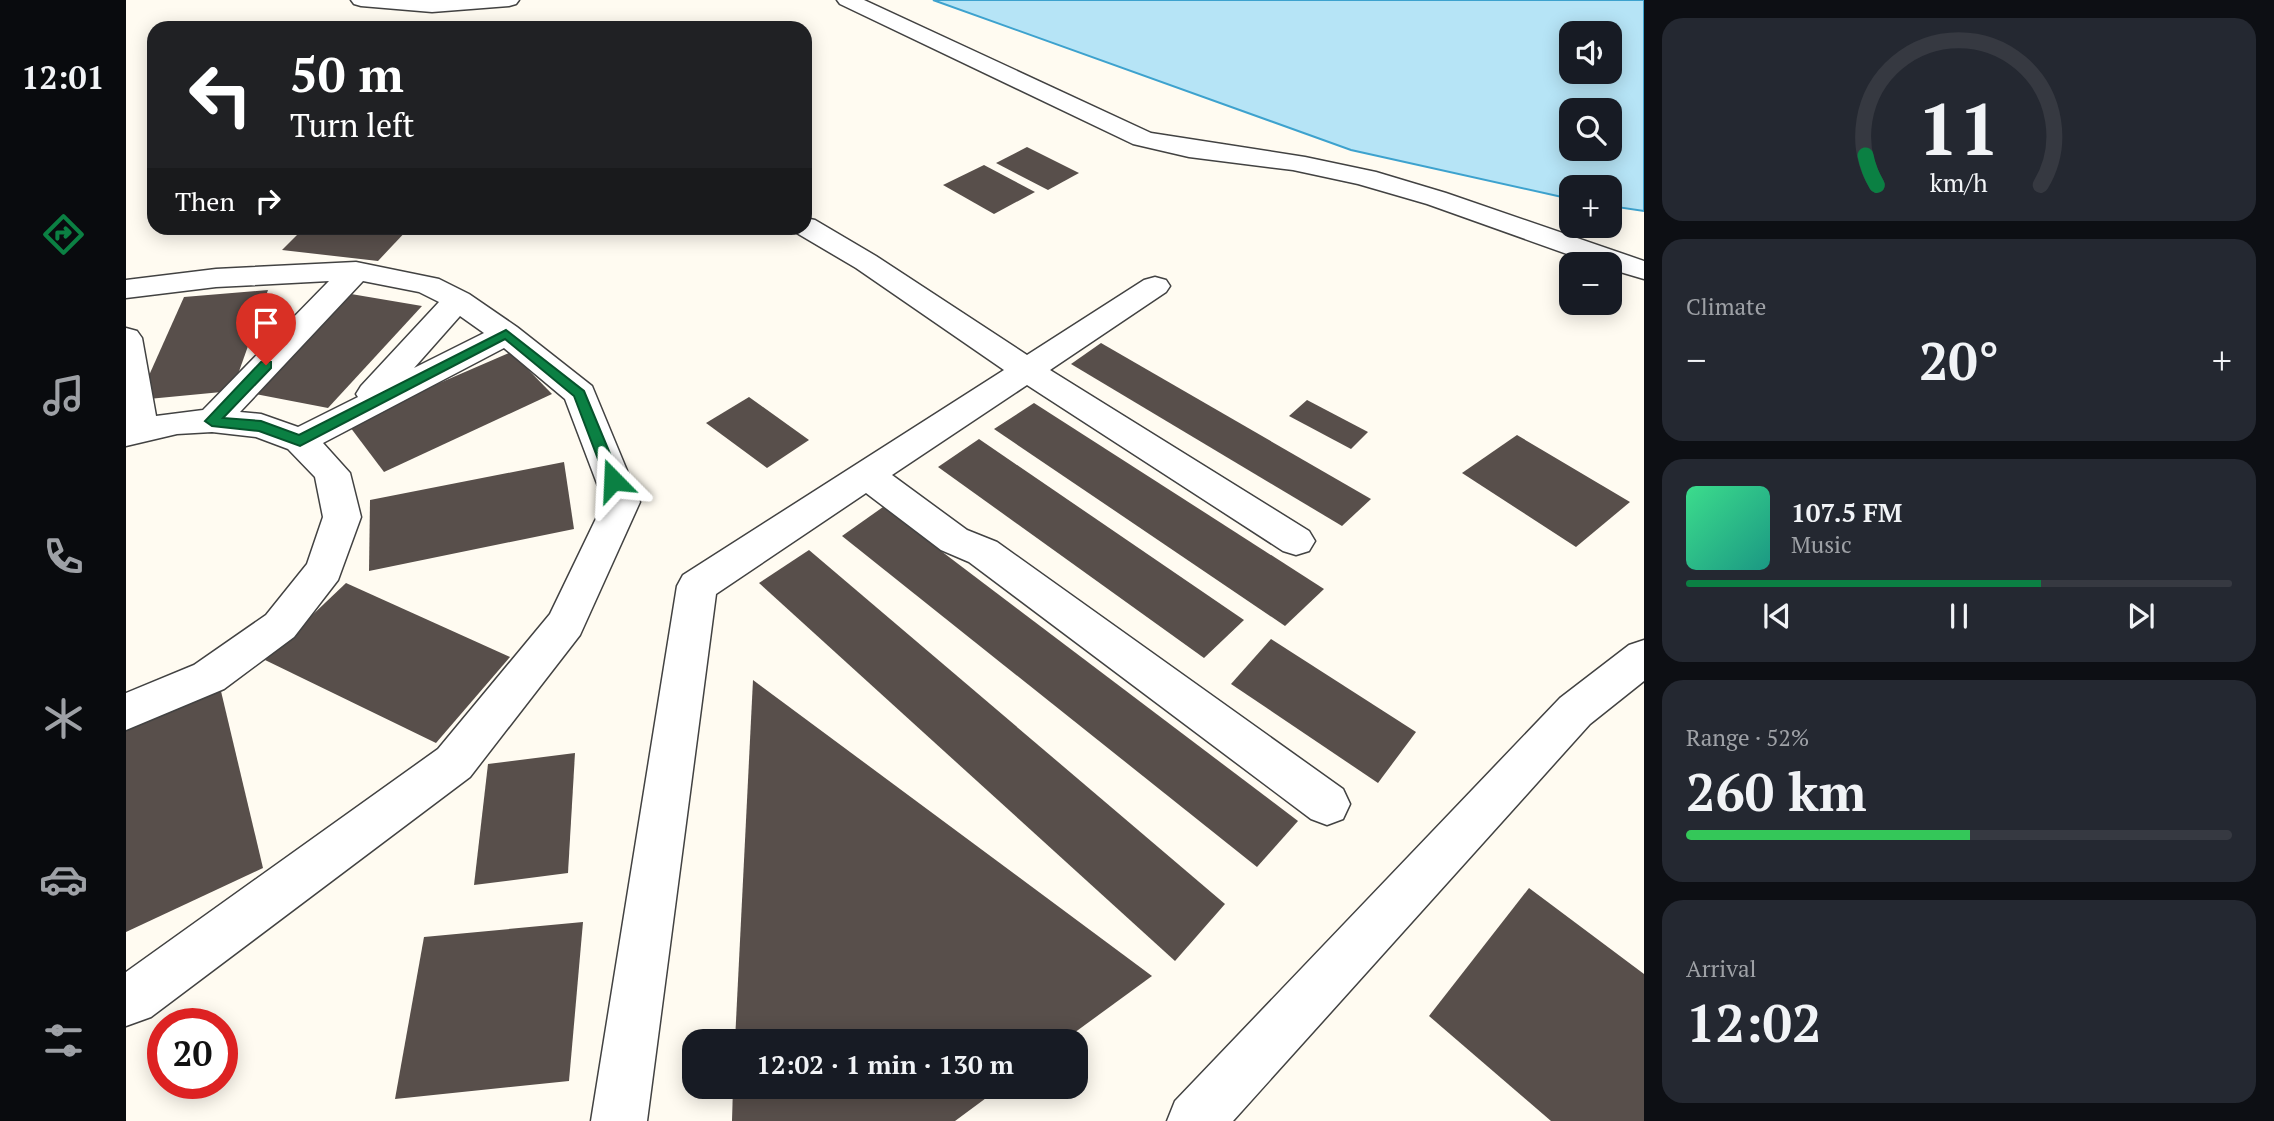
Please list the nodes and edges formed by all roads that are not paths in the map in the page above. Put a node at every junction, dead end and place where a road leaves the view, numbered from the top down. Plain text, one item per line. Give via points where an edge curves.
1 (361, 0) edge
2 (509, 0) edge
3 (847, 0) edge
4 (812, 230) edge
5 (1644, 270) edge
6 (355, 271) junction
7 (1155, 286) dead end
8 (126, 289) edge
9 (458, 300) junction
10 (506, 334) junction
11 (126, 338) edge
12 (1027, 370) junction
13 (355, 414) junction
14 (212, 421) junction
15 (133, 432) edge
16 (300, 441) junction
17 (867, 475) junction
18 (1296, 541) dead end
19 (1644, 657) edge
20 (126, 712) edge
21 (1327, 804) dead end
22 (126, 1000) edge
23 (619, 1121) edge
24 (1195, 1121) edge

1 - 2 street via 432,6
3 - 5 street via 1142,139 1181,150 1272,159 1410,190
4 - 12 street
6 - 8 street via 216,278
6 - 9 street via 428,285
6 - 14 street
7 - 12 street
9 - 10 street
9 - 13 street
10 - 13 street
10 - 22 street via 580,394 621,502 566,624 454,763
11 - 15 street
12 - 17 street
12 - 18 street
13 - 16 street
14 - 15 street
14 - 16 street via 261,426
16 - 20 street via 332,473 342,517 324,570 280,626 219,670
17 - 21 street via 954,540 983,552
17 - 23 street via 697,586
19 - 24 street via 1575,711

